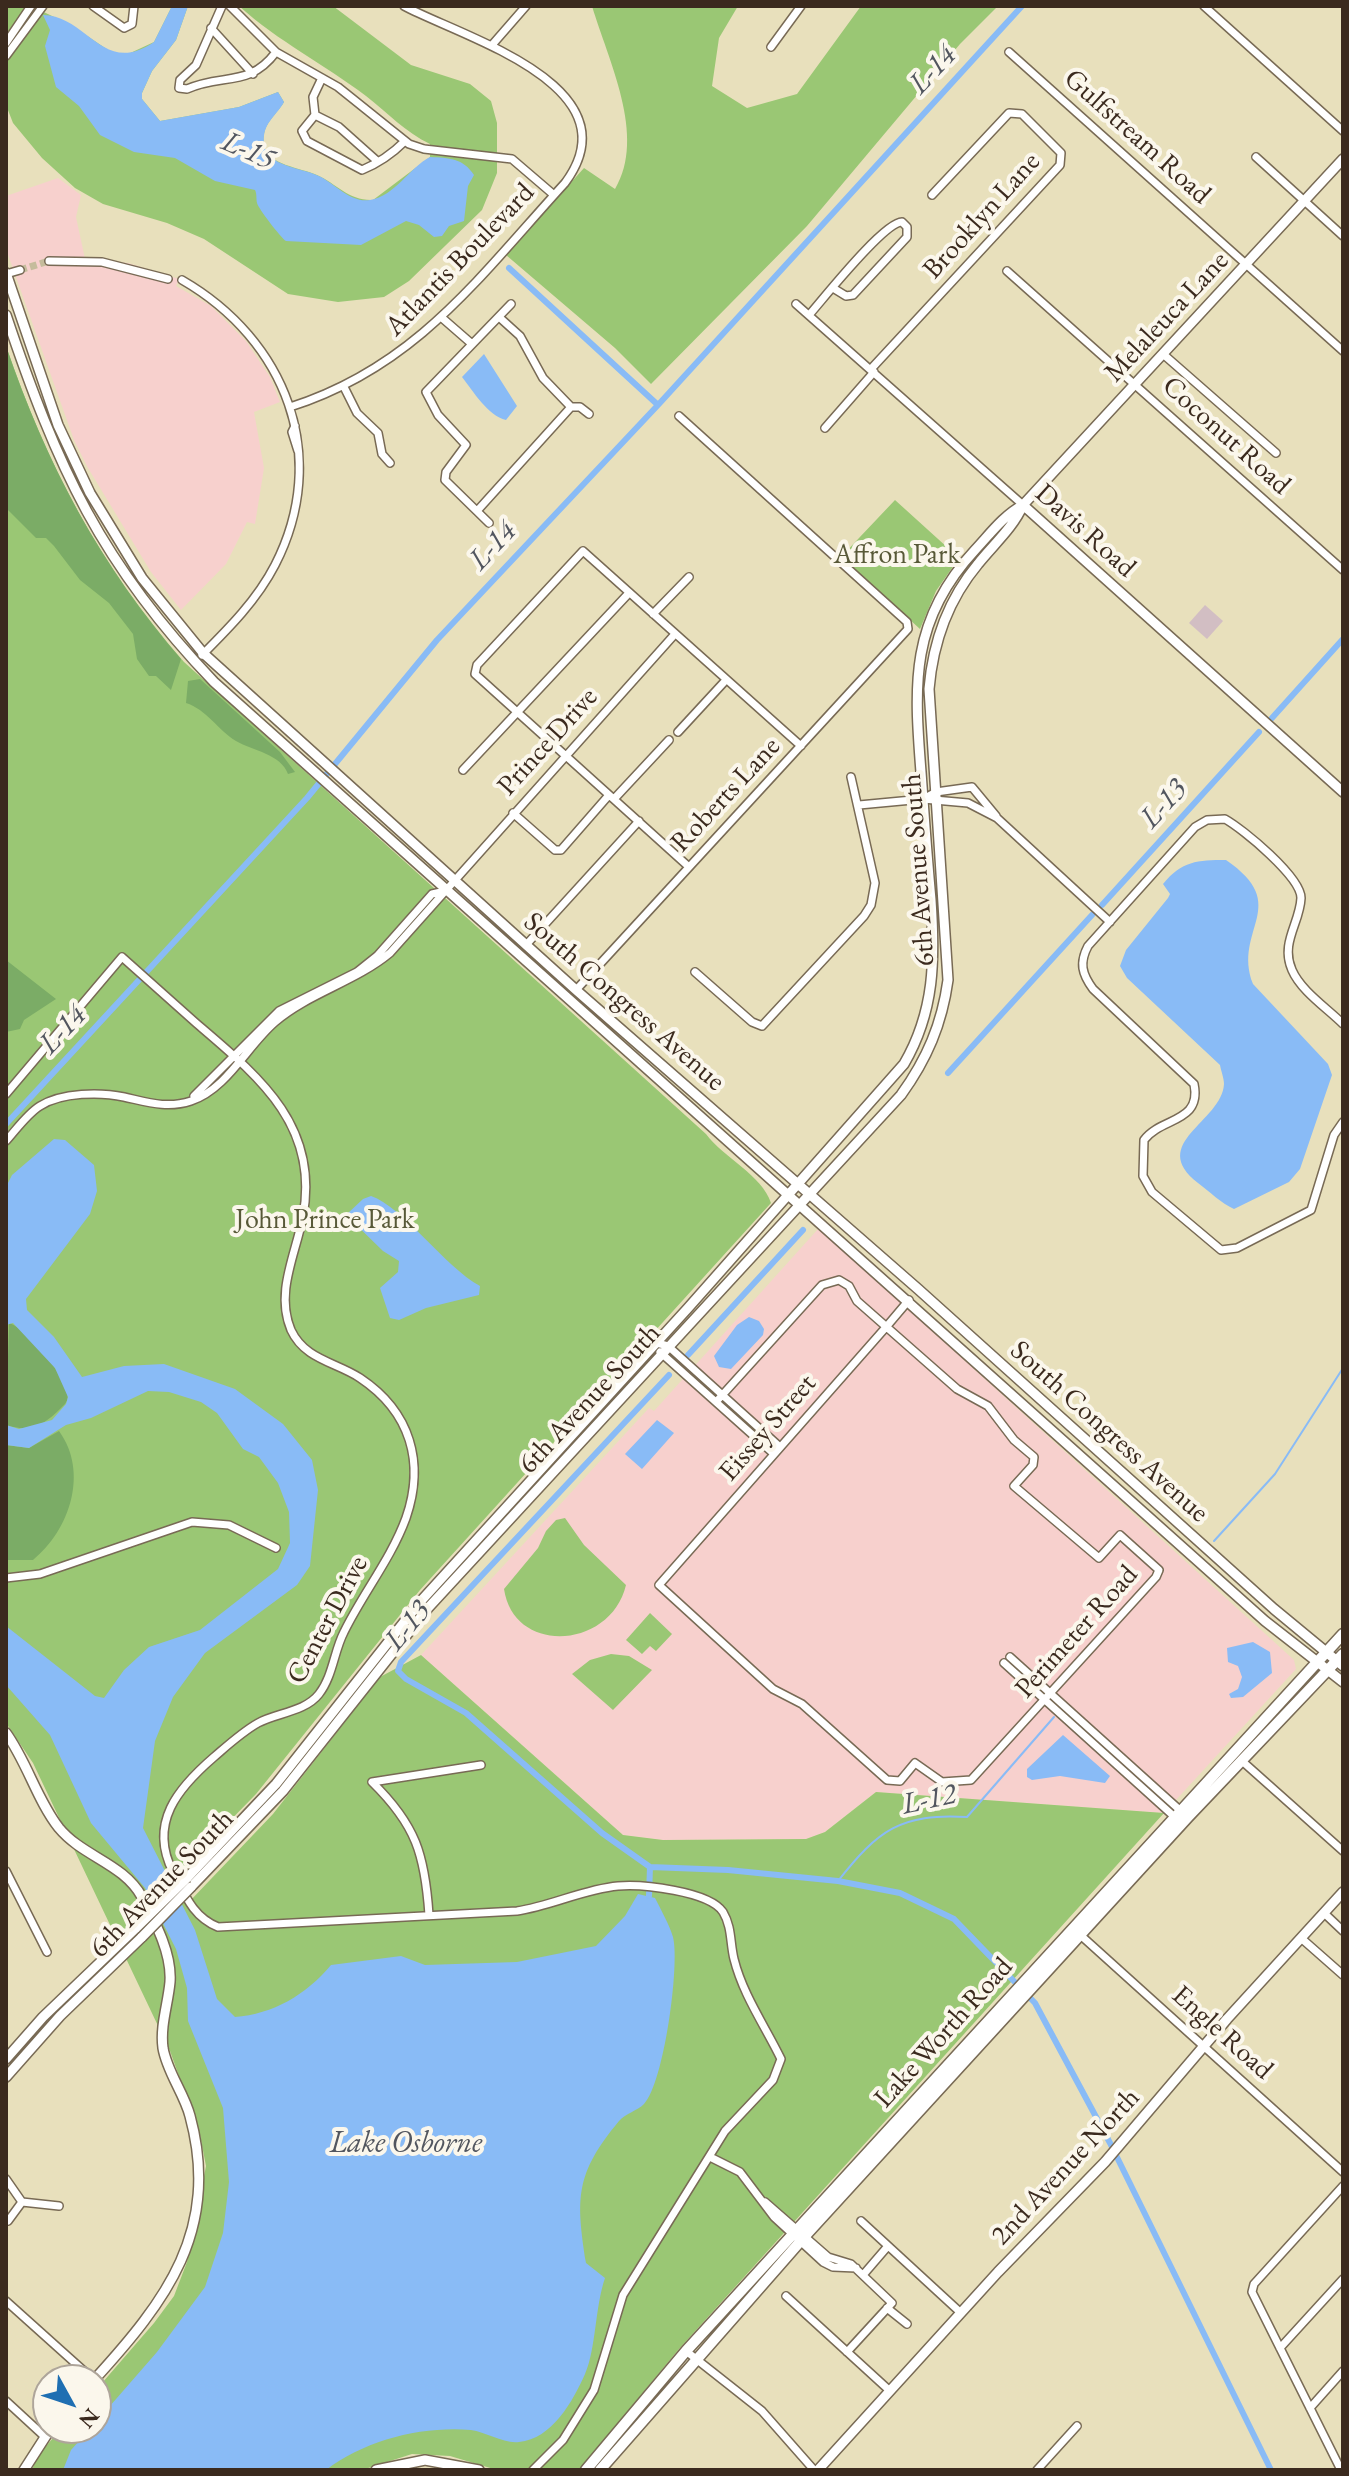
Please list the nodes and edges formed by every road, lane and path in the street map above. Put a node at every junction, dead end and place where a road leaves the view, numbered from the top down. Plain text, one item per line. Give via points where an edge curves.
1 (31, 6) edge
2 (43, 6) edge
3 (93, 6) edge
4 (134, 6) edge
5 (222, 6) edge
6 (230, 6) edge
7 (404, 6) edge
8 (526, 6) edge
9 (801, 6) edge
10 (1204, 6) edge
11 (211, 28) junction
12 (6, 43) edge
13 (492, 45) junction
14 (771, 47) dead end
15 (276, 52) junction
16 (1009, 52) dead end
17 (6, 56) edge
18 (253, 74) junction
19 (322, 78) junction
20 (315, 115) junction
21 (1343, 131) edge
22 (405, 141) junction
23 (1256, 157) dead end
24 (1343, 159) edge
25 (376, 160) junction
26 (554, 195) junction
27 (932, 195) dead end
28 (1304, 201) junction
29 (1343, 236) edge
30 (49, 261) tunnel mouth
31 (1246, 264) junction
32 (20, 270) tunnel mouth
33 (1007, 271) dead end
34 (6, 274) edge
35 (168, 279) dead end
36 (182, 280) dead end
37 (833, 288) junction
38 (511, 304) dead end
39 (796, 304) dead end
40 (6, 315) edge
41 (809, 315) junction
42 (441, 317) junction
43 (499, 317) junction
44 (472, 344) junction
45 (1343, 351) edge
46 (1163, 354) junction
47 (873, 371) junction
48 (1135, 385) junction
49 (344, 387) junction
50 (290, 407) junction
51 (571, 407) junction
52 (589, 414) dead end
53 (679, 416) dead end
54 (45, 426) junction
55 (825, 428) dead end
56 (1276, 453) dead end
57 (390, 463) dead end
58 (1023, 505) junction
59 (98, 509) junction
60 (477, 511) junction
61 (489, 523) dead end
62 (1343, 570) edge
63 (689, 577) dead end
64 (629, 593) junction
65 (653, 614) junction
66 (675, 634) junction
67 (922, 641) joint
68 (935, 646) joint
69 (203, 653) junction
70 (194, 661) junction
71 (726, 680) junction
72 (517, 713) junction
73 (678, 732) dead end
74 (669, 740) dead end
75 (801, 746) junction
76 (565, 756) junction
77 (463, 770) dead end
78 (851, 777) dead end
79 (1343, 792) edge
80 (612, 797) junction
81 (936, 798) junction
82 (923, 799) junction
83 (859, 805) junction
84 (513, 813) junction
85 (997, 818) junction
86 (639, 821) junction
87 (689, 867) junction
88 (453, 879) junction
89 (443, 890) junction
90 (1110, 922) junction
91 (526, 945) junction
92 (695, 972) dead end
93 (572, 994) junction
94 (1343, 1024) edge
95 (237, 1058) junction
96 (6, 1094) edge
97 (1343, 1122) edge
98 (6, 1141) edge
99 (799, 1185) junction
100 (810, 1194) junction
101 (789, 1196) junction
102 (799, 1205) junction
103 (909, 1300) junction
104 (887, 1326) junction
105 (657, 1343) junction
106 (665, 1350) junction
107 (719, 1399) junction
108 (777, 1450) junction
109 (276, 1548) dead end
110 (6, 1578) edge
111 (659, 1585) joint
112 (1343, 1634) edge
113 (1325, 1652) junction
114 (1007, 1660) dead end
115 (1341, 1660) edge
116 (1316, 1661) junction
117 (1326, 1670) junction
118 (1343, 1682) edge
119 (1049, 1697) junction
120 (6, 1733) edge
121 (1242, 1761) junction
122 (481, 1765) dead end
123 (1181, 1817) junction
124 (1343, 1851) edge
125 (6, 1871) edge
126 (189, 1882) junction
127 (578, 1886) dead end
128 (1343, 1892) edge
129 (581, 1896) junction
130 (1324, 1913) junction
131 (429, 1915) junction
132 (1076, 1930) junction
133 (1343, 1931) edge
134 (139, 1933) junction
135 (1301, 1938) junction
136 (47, 1952) dead end
137 (1343, 1975) edge
138 (1013, 2001) junction
139 (983, 2026) junction
140 (1204, 2047) junction
141 (6, 2059) edge
142 (959, 2068) junction
143 (6, 2077) edge
144 (710, 2157) junction
145 (1343, 2172) edge
146 (6, 2179) edge
147 (1343, 2186) edge
148 (22, 2202) junction
149 (59, 2206) dead end
150 (8, 2221) dead end
151 (861, 2221) dead end
152 (799, 2235) junction
153 (888, 2246) junction
154 (863, 2275) junction
155 (1343, 2279) edge
156 (786, 2296) dead end
157 (6, 2301) edge
158 (887, 2308) junction
159 (961, 2313) junction
160 (907, 2324) dead end
161 (1280, 2348) junction
162 (847, 2352) junction
163 (690, 2355) junction
164 (76, 2364) edge
165 (108, 2364) edge
166 (1343, 2371) edge
167 (890, 2391) junction
168 (6, 2401) edge
169 (1310, 2408) junction
170 (32, 2420) edge
171 (1077, 2426) dead end
172 (40, 2444) edge
173 (537, 2467) edge
174 (1341, 2467) edge
175 (24, 2470) edge
176 (376, 2470) edge
177 (479, 2470) edge
178 (586, 2470) edge
179 (600, 2470) edge
180 (816, 2470) edge
181 (1037, 2470) edge

1 - 12 street
2 - 17 street
3 - 4 street via 124,28 132,24
5 - 11 street
6 - 15 street
7 - 13 street
8 - 13 street
9 - 14 street
10 - 21 street
11 - 18 street
11 - 18 street via 196,65 179,88
13 - 26 street, Atlantis Boulevard via 528,66 571,104 580,130 580,153
15 - 18 street
15 - 19 street
16 - 31 street, Gulfstream Road
19 - 20 street via 313,97
19 - 22 street
20 - 25 street via 339,127
20 - 25 street via 302,131 307,141 358,170
22 - 25 street via 389,157
22 - 26 street via 424,149 512,159
23 - 28 street
24 - 28 street, Melaleuca Lane
26 - 42 street, Atlantis Boulevard
27 - 47 street, Brooklyn Lane via 1009,113 1022,114 1061,153 1060,165
28 - 29 street
28 - 31 street, Melaleuca Lane
30 - 35 street via 102,262
31 - 45 street, Gulfstream Road
31 - 46 street, Melaleuca Lane
32 - 34 street
33 - 48 street, Coconut Road
34 - 59 street, South Congress Avenue via 58,425
36 - 50 street via 217,303 251,337
37 - 37 street via 891,225 902,222 907,227 907,237 853,295
37 - 41 street
38 - 43 street
39 - 41 street, Davis Road
40 - 54 street, South Congress Avenue
41 - 47 street, Davis Road
42 - 44 street
42 - 49 street, Atlantis Boulevard via 394,359
43 - 44 street
43 - 51 street via 520,336 543,378
44 - 60 street via 426,392 443,421 464,440 465,451 445,480
46 - 48 street, Melaleuca Lane
46 - 56 street
47 - 55 street
47 - 58 street, Davis Road
48 - 58 street, Melaleuca Lane
48 - 62 street, Coconut Road
49 - 50 street, Atlantis Boulevard
49 - 57 street via 357,413 378,433 382,454
50 - 69 street via 298,451 295,509 281,552 255,597
51 - 52 street
51 - 60 street
53 - 75 street, Roberts Lane via 907,622 908,629
54 - 59 street via 87,504
54 - 70 street, South Congress Avenue via 113,559
58 - 67 street, Melaleuca Lane via 1009,512 954,574
58 - 68 street, Melaleuca Lane via 959,590
58 - 79 street, Davis Road
59 - 69 street, South Congress Avenue via 142,578
60 - 61 street
63 - 65 street
64 - 65 street
64 - 72 street
64 - 72 street via 583,551 473,671
65 - 66 street
66 - 71 street
66 - 76 street, Prince Drive
67 - 82 street, 6th Avenue South via 915,696
68 - 81 street, 6th Avenue South via 929,689
69 - 70 street
69 - 88 street, South Congress Avenue
70 - 89 street, South Congress Avenue
71 - 73 street
71 - 75 street
72 - 76 street
72 - 77 street
74 - 80 street
75 - 87 street, Roberts Lane
76 - 80 street
76 - 84 street, Prince Drive
78 - 83 street
80 - 84 street via 561,850
80 - 86 street
81 - 82 street
81 - 85 street via 961,801
81 - 85 street via 972,787
81 - 100 street, 6th Avenue South via 948,964 938,1026 919,1070 901,1095
82 - 83 street
82 - 99 street, 6th Avenue South via 934,962 923,1024 895,1077
83 - 92 street via 875,883 871,905 769,1020 756,1026
84 - 88 street, Prince Drive
85 - 90 street
86 - 87 street
86 - 91 street
87 - 93 street, Roberts Lane
88 - 89 street, Prince Drive
88 - 91 street, South Congress Avenue
89 - 93 street, South Congress Avenue
89 - 95 street, Prince Drive via 431,896 377,956 274,1023
90 - 94 street via 1195,827 1225,819 1295,879 1301,900 1289,939 1291,968
90 - 97 street via 1084,954 1086,980 1189,1076 1196,1093 1190,1112 1156,1128 1144,1140 1143,1176 1152,1192 1215,1246 1237,1248 1311,1210 1334,1135
91 - 93 street, South Congress Avenue
93 - 99 street, South Congress Avenue via 592,1004
93 - 101 street, South Congress Avenue
95 - 96 street, Center Drive via 122,957
95 - 98 street, Prince Drive via 213,1089 190,1101 150,1105 104,1094 54,1101 40,1106
95 - 131 street, Center Drive via 273,1093 305,1162 305,1204 284,1305 293,1334 307,1351 359,1377 385,1402 410,1439 417,1473 404,1522 343,1633 318,1695 306,1705 259,1722 190,1777 166,1814 165,1854 195,1913 218,1927
99 - 100 street, South Congress Avenue
99 - 101 street, 6th Avenue South
100 - 102 street, 6th Avenue South
100 - 113 street, South Congress Avenue
101 - 102 street, South Congress Avenue
101 - 105 street, 6th Avenue South
102 - 103 street, South Congress Avenue
102 - 106 street, 6th Avenue South
103 - 104 street, Eissey Street
103 - 116 street, South Congress Avenue
104 - 107 street, Perimeter Road via 857,1301 846,1283 826,1282
104 - 108 street, Eissey Street
104 - 119 street, Perimeter Road via 957,1389 988,1406 1034,1457 1014,1486 1099,1558 1120,1535 1159,1570
105 - 106 street
105 - 126 street, 6th Avenue South via 420,1602 276,1784
106 - 107 street
106 - 126 street, 6th Avenue South via 428,1608 283,1791
107 - 108 street
108 - 111 street, Eissey Street
109 - 110 street via 229,1525 192,1522 40,1574
111 - 119 street, Perimeter Road via 773,1689 802,1704 894,1783 915,1763 933,1779 971,1780
112 - 113 main road, Lake Worth Road
113 - 115 street, South Congress Avenue
113 - 116 main road, Lake Worth Road
114 - 119 street
115 - 117 main road, Lake Worth Road
116 - 117 street, South Congress Avenue
116 - 123 main road, Lake Worth Road
117 - 118 street, South Congress Avenue
117 - 121 main road, Lake Worth Road
119 - 123 street
120 - 165 street via 57,1825 69,1839 129,1878 168,1955 163,2043 195,2140 196,2205 182,2261 155,2310
121 - 123 main road, Lake Worth Road
121 - 124 street
122 - 131 street via 372,1782 420,1847
123 - 132 main road, Lake Worth Road
125 - 136 street
126 - 134 street, 6th Avenue South, bridge
127 - 129 street
128 - 130 street, 2nd Avenue North
129 - 131 street, Center Drive via 517,1911
129 - 144 street, Center Drive via 637,1886 699,1896 722,1910 734,1960 758,2021 781,2059 773,2080 725,2131
130 - 133 street
130 - 135 street, 2nd Avenue North
132 - 138 main road, Lake Worth Road
132 - 140 street, Engle Road
134 - 141 street, 6th Avenue South via 43,2017
134 - 143 street, 6th Avenue South
135 - 137 street
135 - 140 street, 2nd Avenue North
138 - 139 main road, Lake Worth Road
138 - 142 main road, Lake Worth Road
139 - 142 main road
139 - 152 main road, Lake Worth Road
140 - 145 street, Engle Road
140 - 159 street, 2nd Avenue North via 1121,2145
142 - 152 main road, Lake Worth Road
144 - 152 street via 740,2172 766,2209
144 - 173 street via 623,2295 594,2390 563,2440
146 - 148 street
147 - 161 street via 1253,2288
148 - 149 street
148 - 150 street
151 - 153 street
152 - 154 street
152 - 163 main road, Lake Worth Road
153 - 154 street
153 - 159 street
154 - 158 street via 892,2303
155 - 161 street
156 - 162 street
157 - 164 street
158 - 160 street
158 - 162 street
159 - 167 street, 2nd Avenue North
161 - 169 street
162 - 167 street
163 - 178 main road, Lake Worth Road
163 - 179 main road, Lake Worth Road
163 - 180 street via 762,2411
166 - 169 street
167 - 180 street, 2nd Avenue North
168 - 170 street
169 - 174 street
171 - 181 street
172 - 175 street
176 - 177 street via 425,2460

